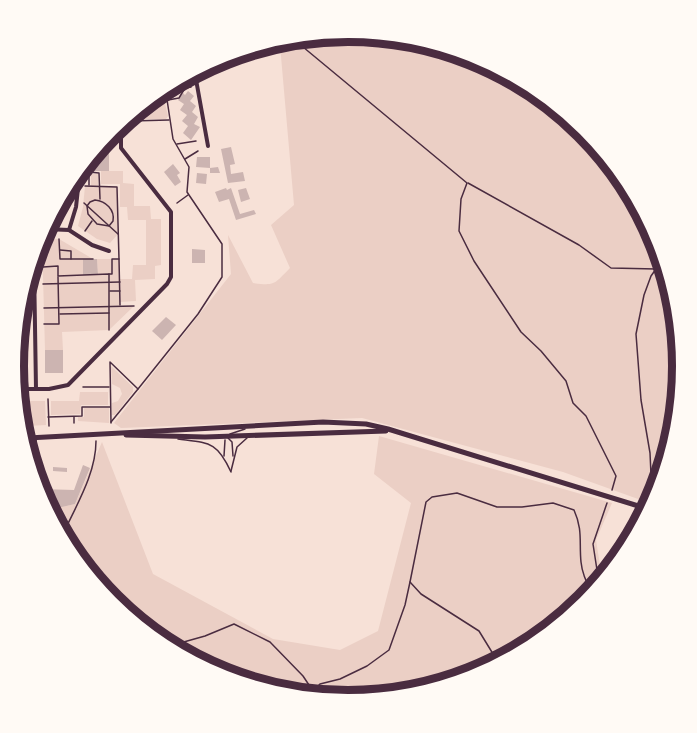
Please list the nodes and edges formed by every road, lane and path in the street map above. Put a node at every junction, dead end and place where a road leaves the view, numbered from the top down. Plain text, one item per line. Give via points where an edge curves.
1 (301, 46) edge
2 (196, 80) edge
3 (194, 87) dead end
4 (185, 88) joint
5 (167, 100) joint
6 (170, 120) junction
7 (137, 121) edge
8 (120, 136) edge
9 (196, 141) dead end
10 (176, 144) junction
11 (208, 146) dead end
12 (198, 151) dead end
13 (184, 159) junction
14 (467, 183) junction
15 (99, 186) junction
16 (78, 188) edge
17 (188, 194) junction
18 (100, 200) junction
19 (84, 203) dead end
20 (177, 203) dead end
21 (87, 206) junction
22 (92, 221) junction
23 (109, 226) junction
24 (54, 229) edge
25 (69, 230) junction
26 (85, 231) dead end
27 (118, 234) junction
28 (59, 239) dead end
29 (73, 247) dead end
30 (59, 250) junction
31 (71, 251) junction
32 (109, 251) dead end
33 (119, 258) junction
34 (71, 259) junction
35 (93, 259) dead end
36 (656, 263) edge
37 (43, 267) dead end
38 (656, 269) junction
39 (659, 272) edge
40 (109, 274) junction
41 (112, 274) junction
42 (120, 274) junction
43 (58, 276) junction
44 (109, 282) junction
45 (120, 282) junction
46 (58, 283) junction
47 (43, 284) dead end
48 (34, 286) edge
49 (109, 291) junction
50 (120, 291) junction
51 (120, 306) junction
52 (134, 306) dead end
53 (109, 307) junction
54 (44, 308) dead end
55 (58, 308) junction
56 (109, 313) junction
57 (59, 314) junction
58 (44, 324) dead end
59 (109, 330) dead end
60 (83, 387) dead end
61 (110, 387) junction
62 (25, 389) edge
63 (36, 389) junction
64 (138, 389) junction
65 (48, 399) dead end
66 (111, 406) junction
67 (74, 416) junction
68 (48, 417) junction
69 (74, 423) dead end
70 (257, 425) junction
71 (49, 426) dead end
72 (213, 427) junction
73 (400, 433) junction
74 (96, 434) junction
75 (110, 434) junction
76 (253, 435) junction
77 (227, 436) junction
78 (36, 437) junction
79 (32, 438) edge
80 (169, 438) junction
81 (36, 454) edge
82 (224, 456) junction
83 (233, 460) junction
84 (651, 483) edge
85 (609, 496) junction
86 (641, 507) edge
87 (66, 527) edge
88 (597, 574) edge
89 (410, 582) junction
90 (587, 585) edge
91 (179, 643) edge
92 (495, 657) edge
93 (311, 689) edge
94 (315, 689) edge

1 - 14 path
2 - 11 street
3 - 4 path
4 - 5 path via 179,98
5 - 6 path
6 - 7 path
6 - 10 path
8 - 63 street via 121,148 171,212 171,277 74,381 62,387
9 - 10 path
10 - 13 path
12 - 13 path
13 - 17 path via 189,167
14 - 38 path via 579,245 611,268
14 - 85 path via 461,199 459,231 521,332 566,381 573,403 586,417 616,476
15 - 15 path via 99,173 89,172 87,186
15 - 18 path
15 - 27 path via 117,187
16 - 25 street
17 - 20 path
17 - 64 path via 222,243 222,277
18 - 21 path
18 - 23 path via 113,213
19 - 21 path
21 - 22 path
21 - 23 path
22 - 23 path
22 - 26 path
23 - 27 path
24 - 25 street
25 - 32 street via 92,246
27 - 33 path
28 - 30 path
29 - 31 path
30 - 31 path
30 - 34 path via 60,259
31 - 34 path
33 - 41 path via 112,259
33 - 42 path
34 - 35 path
36 - 38 path
37 - 43 path via 58,266
38 - 39 path
38 - 84 path via 644,295 636,334
40 - 41 path
40 - 43 path
40 - 44 path
41 - 42 path
42 - 45 path
43 - 46 path
44 - 45 path
44 - 46 path
44 - 49 path
45 - 50 path
46 - 47 path
46 - 55 path
48 - 63 street
49 - 50 path
49 - 53 path
50 - 51 path
51 - 52 path
51 - 53 path
53 - 55 path
53 - 56 path
54 - 55 path
55 - 57 path
56 - 57 path
56 - 59 path
57 - 58 path via 59,324
60 - 61 path
61 - 64 path via 110,362
61 - 66 path
62 - 63 street
64 - 66 path via 111,423
65 - 68 path
66 - 67 path via 82,407 82,416
67 - 68 path
67 - 69 path
68 - 71 path
70 - 72 main road
70 - 73 main road via 348,422
70 - 77 lane
72 - 75 main road
72 - 77 lane
73 - 76 main road via 377,430
73 - 85 main road
74 - 75 main road
74 - 78 main road
74 - 87 path via 96,453 86,485
75 - 80 main road
76 - 77 main road
76 - 83 lane via 237,447
77 - 80 main road
77 - 82 lane
77 - 83 lane
78 - 79 main road
78 - 81 lane
80 - 82 lane via 210,444
82 - 83 lane via 231,472
85 - 86 main road
85 - 88 path via 593,544
89 - 90 path via 426,502 432,497 457,493 496,507 553,503 574,510 580,523 580,563
89 - 92 path via 421,594 479,631
89 - 94 path via 388,650 367,666
91 - 93 path via 234,624 270,642

